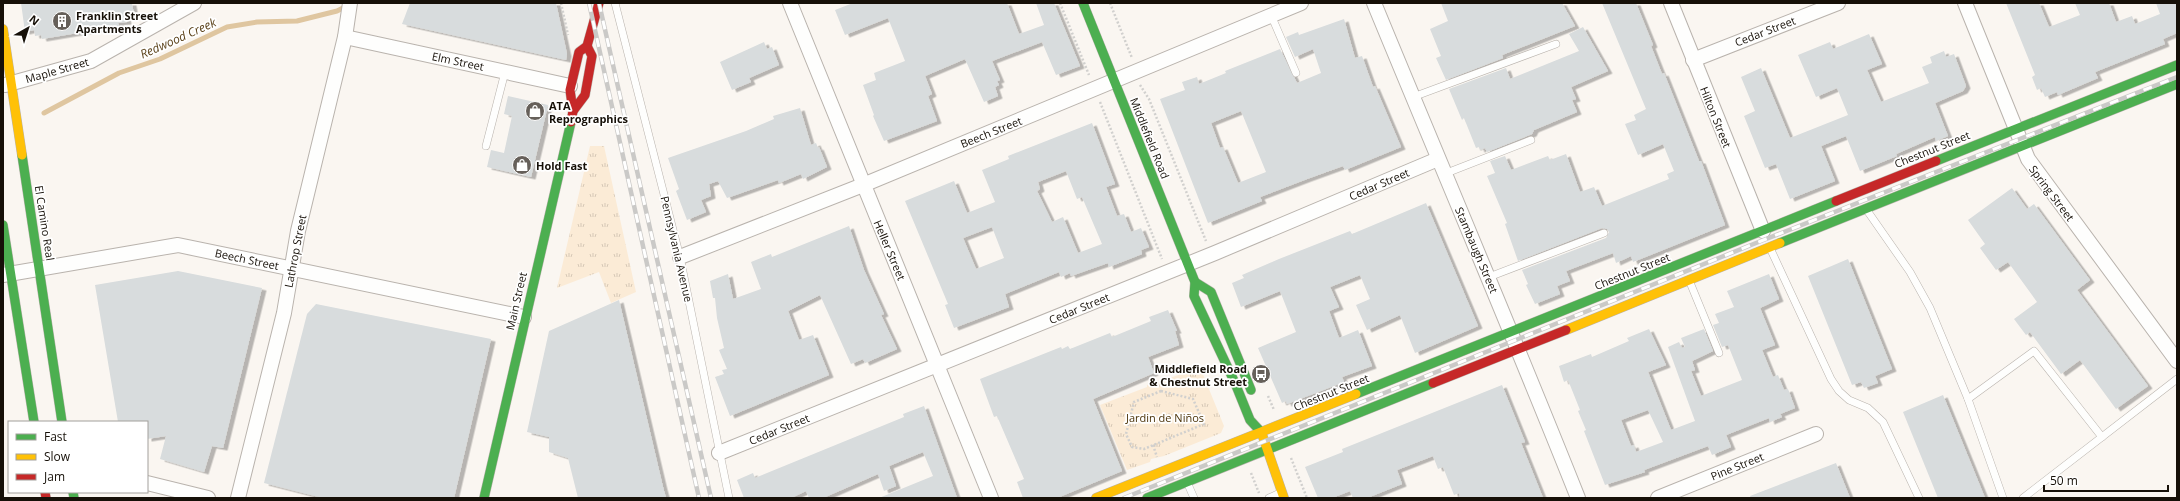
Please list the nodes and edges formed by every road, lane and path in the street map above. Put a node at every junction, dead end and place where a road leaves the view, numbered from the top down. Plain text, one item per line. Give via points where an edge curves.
1 (194, 3) edge
2 (561, 3) edge
3 (599, 3) edge
4 (615, 3) edge
5 (790, 3) edge
6 (1060, 3) edge
7 (1083, 3) edge
8 (1301, 3) edge
9 (1374, 3) edge
10 (1671, 3) edge
11 (1838, 3) edge
12 (1965, 3) edge
13 (350, 7) edge
14 (1271, 15) junction
15 (3, 29) edge
16 (568, 35) dead end
17 (345, 38) junction
18 (1556, 44) dead end
19 (588, 46) junction
20 (1693, 60) junction
21 (2177, 65) edge
22 (505, 72) junction
23 (1296, 73) dead end
24 (1114, 81) junction
25 (7, 84) edge
26 (2177, 84) edge
27 (570, 86) junction
28 (1095, 89) junction
29 (1413, 97) junction
30 (573, 111) junction
31 (2016, 129) junction
32 (1531, 140) dead end
33 (486, 146) dead end
34 (2023, 146) junction
35 (1438, 159) junction
36 (1444, 174) junction
37 (863, 185) junction
38 (1866, 209) junction
39 (3, 226) edge
40 (1762, 231) junction
41 (1604, 233) dead end
42 (1770, 247) junction
43 (680, 258) junction
44 (1187, 263) junction
45 (291, 268) junction
46 (40, 270) junction
47 (1168, 272) junction
48 (6, 275) edge
49 (1489, 277) junction
50 (1689, 280) junction
51 (1196, 282) junction
52 (524, 317) junction
53 (1511, 331) junction
54 (1518, 348) junction
55 (1719, 353) dead end
56 (2177, 361) edge
57 (938, 364) junction
58 (2177, 379) edge
59 (1968, 399) junction
60 (1256, 402) dead end
61 (1262, 420) dead end
62 (34, 421) edge
63 (62, 421) edge
64 (1262, 433) junction
65 (1816, 434) dead end
66 (2102, 437) junction
67 (1153, 445) junction
68 (1267, 449) junction
69 (719, 454) junction
70 (1158, 459) dead end
71 (1245, 459) junction
72 (1187, 482) junction
73 (148, 483) edge
74 (1283, 495) edge
75 (208, 498) edge
76 (238, 498) edge
77 (484, 498) edge
78 (729, 498) edge
79 (990, 498) edge
80 (1096, 498) edge
81 (1147, 498) edge
82 (1194, 498) edge
83 (1261, 498) edge
84 (1268, 498) edge
85 (1578, 498) edge
86 (1658, 498) edge
87 (1919, 498) edge
88 (2003, 498) edge
89 (2023, 498) edge

1 - 25 street, Maple Street via 91,61
2 - 16 path
3 - 19 street, Main Street
4 - 43 lane, Pennsylvania Avenue
5 - 37 street, Heller Street
6 - 28 path
7 - 24 street, Middlefield Road
8 - 14 street, Beech Street
9 - 29 street, Stambaugh Street
10 - 20 street, Hilton Street
11 - 20 street, Cedar Street
12 - 31 street, Spring Street
13 - 17 street, Lathrop Street
14 - 23 lane
14 - 24 street, Beech Street
15 - 25 street, El Camino Real
17 - 22 street, Elm Street
17 - 45 street, Lathrop Street
18 - 29 lane
19 - 27 street, Main Street via 579,52
19 - 30 street, Main Street via 592,56 585,95
20 - 40 street, Hilton Street
21 - 31 street, Chestnut Street
22 - 27 street, Elm Street
22 - 33 lane
24 - 28 street, Beech Street
24 - 44 street, Middlefield Road
25 - 46 street, El Camino Real
26 - 34 street
27 - 30 street, Main Street
28 - 37 street, Beech Street
28 - 47 path
29 - 35 street, Stambaugh Street
30 - 52 street, Main Street
31 - 34 street, Spring Street
31 - 40 street, Chestnut Street
32 - 36 lane
34 - 38 street
34 - 56 street, Spring Street via 2028,159
35 - 36 street, Stambaugh Street
35 - 44 street, Cedar Street
36 - 49 street, Stambaugh Street
37 - 43 street, Beech Street
37 - 57 street, Heller Street
38 - 42 street
38 - 59 lane via 1910,272 1930,308
39 - 48 street
40 - 53 street, Chestnut Street
41 - 49 lane
42 - 50 street
42 - 87 lane via 1831,378 1839,391 1849,400 1868,408 1883,422
43 - 69 lane, Pennsylvania Avenue
44 - 47 street, Cedar Street
44 - 51 street, Middlefield Road
45 - 46 street, Beech Street via 178,245
45 - 52 street, Beech Street
45 - 76 street, Lathrop Street via 284,313
46 - 48 street, Beech Street
46 - 63 street, El Camino Real
47 - 57 street, Cedar Street
48 - 62 street
49 - 53 street, Stambaugh Street
50 - 54 street
50 - 55 lane
51 - 60 street, Middlefield Road via 1211,292
51 - 64 street, Middlefield Road via 1194,296 1236,383 1250,420
52 - 77 street, Main Street
53 - 54 street, Stambaugh Street
53 - 64 street, Chestnut Street
54 - 68 street
54 - 85 street, Stambaugh Street
57 - 69 street, Cedar Street
57 - 79 street, Heller Street
58 - 66 lane
59 - 66 lane via 2034,351
59 - 88 lane
61 - 64 street, Middlefield Road
64 - 68 street, Middlefield Road
64 - 80 street, Chestnut Street
65 - 86 street, Pine Street
66 - 89 lane
67 - 67 path via 1144,449 1132,448 1126,434 1134,402 1161,391 1193,399 1204,424
67 - 70 path
68 - 71 street
68 - 74 street, Middlefield Road
69 - 78 lane, Pennsylvania Avenue
71 - 72 street
71 - 83 path
72 - 81 street
72 - 82 lane
73 - 75 street
74 - 84 lane

